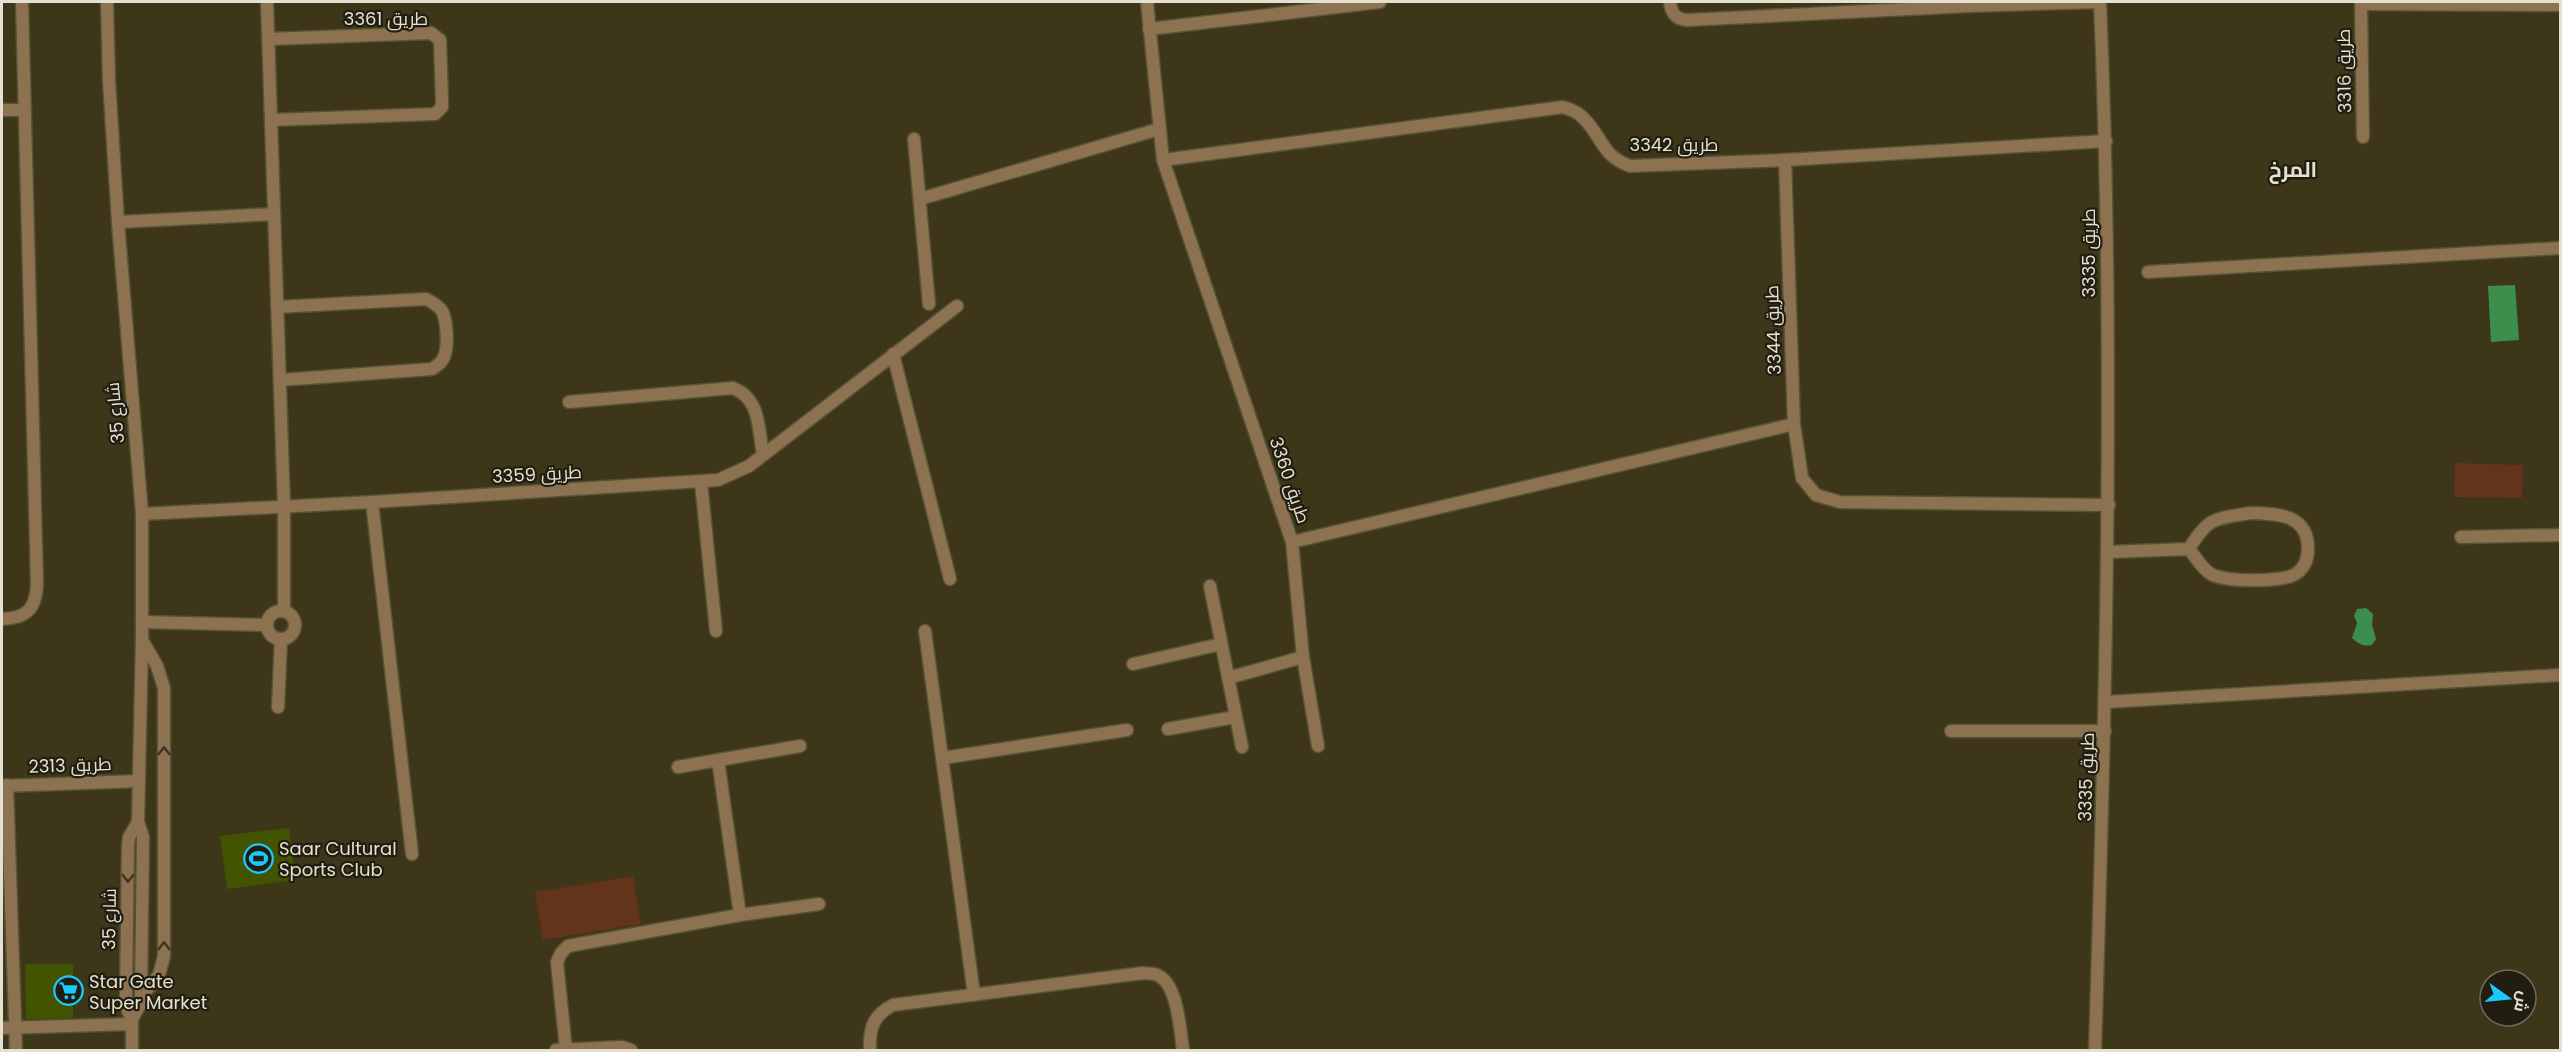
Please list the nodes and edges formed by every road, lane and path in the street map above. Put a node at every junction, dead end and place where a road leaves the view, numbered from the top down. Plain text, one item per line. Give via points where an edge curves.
1 (22, 2) edge
2 (107, 2) edge
3 (267, 2) edge
4 (1147, 2) edge
5 (1380, 2) edge
6 (1670, 2) edge
7 (2099, 2) edge
8 (2361, 3) edge
9 (1969, 4) edge
10 (2560, 5) edge
11 (1149, 29) junction
12 (268, 39) junction
13 (2, 110) edge
14 (25, 110) junction
15 (271, 120) junction
16 (1159, 129) junction
17 (2363, 137) dead end
18 (914, 140) dead end
19 (2106, 141) junction
20 (1163, 160) junction
21 (1785, 160) junction
22 (920, 199) junction
23 (274, 214) junction
24 (117, 222) junction
25 (2560, 248) edge
26 (2148, 272) dead end
27 (929, 304) dead end
28 (957, 306) dead end
29 (277, 307) junction
30 (893, 354) junction
31 (280, 380) junction
32 (569, 402) dead end
33 (1794, 424) junction
34 (763, 455) junction
35 (701, 482) junction
36 (372, 502) junction
37 (2109, 505) junction
38 (284, 506) junction
39 (142, 514) junction
40 (2560, 535) edge
41 (2461, 537) dead end
42 (1292, 542) junction
43 (2190, 549) junction
44 (2108, 552) junction
45 (950, 579) dead end
46 (1210, 586) dead end
47 (284, 611) junction
48 (2, 619) edge
49 (142, 622) junction
50 (267, 624) junction
51 (716, 631) dead end
52 (925, 631) dead end
53 (281, 639) junction
54 (142, 640) junction
55 (1221, 644) junction
56 (1303, 657) junction
57 (1133, 664) dead end
58 (2560, 675) edge
59 (1228, 678) junction
60 (2106, 702) junction
61 (278, 707) dead end
62 (1235, 717) junction
63 (1168, 729) dead end
64 (1127, 730) dead end
65 (1951, 731) dead end
66 (2105, 731) junction
67 (800, 746) dead end
68 (1318, 746) dead end
69 (1242, 747) dead end
70 (943, 758) junction
71 (718, 760) junction
72 (678, 767) dead end
73 (139, 781) junction
74 (4, 785) edge
75 (138, 822) junction
76 (412, 854) dead end
77 (819, 904) dead end
78 (741, 915) junction
79 (974, 996) junction
80 (141, 997) junction
81 (132, 1021) junction
82 (2, 1028) edge
83 (15, 1028) junction
84 (16, 1050) edge
85 (132, 1050) edge
86 (561, 1050) edge
87 (631, 1050) edge
88 (870, 1050) edge
89 (1183, 1050) edge
90 (2094, 1050) edge

1 - 14 street
2 - 24 street, شارع 35
3 - 12 street
4 - 11 street, طريق 3360
5 - 11 street
6 - 9 street via 1680,20
7 - 9 street
7 - 19 street, طريق 3335
8 - 10 street, طريق 3316
8 - 17 street, طريق 3316
11 - 16 street, طريق 3360
12 - 15 street
12 - 15 street, طريق 3361 via 431,33 440,40 442,107 435,114
13 - 14 street
14 - 48 street via 37,598 17,618
15 - 23 street
16 - 20 street, طريق 3360
16 - 22 street
18 - 22 street
19 - 21 street, طريق 3342
19 - 37 street, طريق 3335
20 - 21 street, طريق 3342 via 1563,107 1579,113 1606,153 1629,166
20 - 42 street, طريق 3360
21 - 33 street, طريق 3344
22 - 27 street
23 - 24 street
23 - 29 street
24 - 39 street, شارع 35
25 - 26 street
28 - 30 street, طريق 3359
29 - 31 street
29 - 31 street via 426,299 442,312 445,343 441,363 432,369
30 - 34 street, طريق 3359
30 - 45 street
31 - 38 street
32 - 34 street via 733,388 753,402
33 - 37 street, طريق 3344 via 1802,478 1816,495 1840,502
33 - 42 street, طريق 3360
34 - 35 street, طريق 3359 via 734,474
35 - 36 street, طريق 3359
35 - 51 street
36 - 38 street, طريق 3359
36 - 76 street
37 - 44 street, طريق 3335
38 - 39 street, طريق 3359
38 - 47 street
39 - 49 street, شارع 35
40 - 41 street
42 - 56 street
43 - 43 street via 2202,527 2218,519 2251,513 2280,514 2299,523 2308,537 2308,559 2300,572 2291,577 2226,578 2211,574
43 - 44 street
44 - 60 street, طريق 3335
46 - 55 street
47 - 50 street via 271,616
47 - 53 street via 295,623 291,634
49 - 50 street
49 - 54 street, شارع 35
50 - 53 street via 272,634
52 - 70 street
53 - 61 street
54 - 73 street, شارع 35
80 -> 54 street via 159,975 165,956 164,688
55 - 57 street
55 - 59 street
56 - 59 street
56 - 68 street
58 - 60 street
59 - 62 street
60 - 66 street, طريق 3335
62 - 63 street
62 - 69 street
64 - 70 street
65 - 66 street
66 - 90 street, طريق 3335
67 - 71 street
70 - 79 street
71 - 72 street
71 - 78 street
73 - 74 street, طريق 2313
73 - 75 street, شارع 35
74 - 83 street
75 - 80 street, شارع 35 via 143,837
75 -> 81 street, شارع 35 via 128,846 126,995
77 - 78 street
78 - 86 street via 568,946 557,962
79 - 88 street via 893,1005 875,1019 870,1029
79 - 89 street via 1157,975 1169,984
80 - 81 street, شارع 35
81 - 83 street
81 - 85 street, شارع 35
82 - 83 street
83 - 84 street
86 - 87 street

